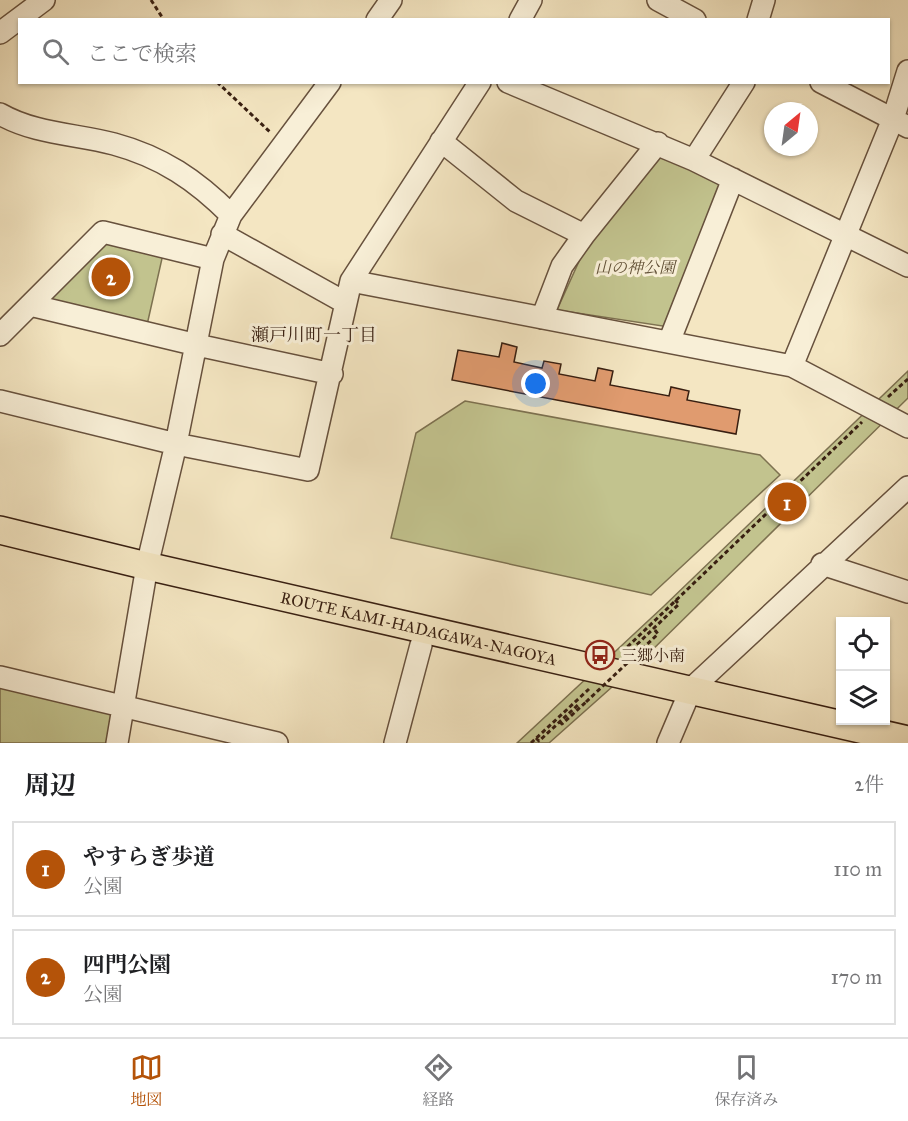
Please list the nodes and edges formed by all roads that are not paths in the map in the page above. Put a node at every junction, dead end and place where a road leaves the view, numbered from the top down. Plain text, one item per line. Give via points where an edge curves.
1 (44, 0) edge
2 (531, 0) edge
3 (658, 0) edge
4 (764, 0) edge
5 (20, 18) edge
6 (521, 18) edge
7 (691, 18) edge
8 (759, 18) edge
9 (18, 20) edge
10 (0, 33) edge
11 (908, 71) edge
12 (329, 84) edge
13 (479, 84) edge
14 (513, 84) edge
15 (743, 84) edge
16 (825, 84) edge
17 (0, 114) edge
18 (901, 123) edge
19 (441, 141) junction
20 (658, 143) junction
21 (694, 160) junction
22 (733, 179) junction
23 (226, 224) junction
24 (584, 235) junction
25 (847, 236) junction
26 (213, 259) junction
27 (908, 266) edge
28 (351, 281) junction
29 (345, 302) junction
30 (30, 305) junction
31 (542, 318) junction
32 (0, 335) edge
33 (669, 342) junction
34 (197, 345) junction
35 (792, 366) junction
36 (332, 374) junction
37 (0, 401) edge
38 (908, 427) edge
39 (176, 444) junction
40 (908, 487) edge
41 (0, 530) edge
42 (0, 549) edge
43 (822, 564) junction
44 (146, 573) junction
45 (908, 592) edge
46 (421, 645) junction
47 (0, 677) edge
48 (597, 683) junction
49 (687, 697) junction
50 (124, 708) junction
51 (908, 740) edge
52 (117, 743) edge
53 (277, 743) edge
54 (395, 743) edge
55 (668, 743) edge
56 (843, 743) edge

1 - 5 street
2 - 6 street
3 - 7 street
4 - 8 street
9 - 10 street
11 - 18 street
12 - 23 street
13 - 19 street
14 - 20 street
15 - 21 street
16 - 18 street
17 - 23 street via 21,126 116,145 175,168 203,187
18 - 25 street
19 - 24 street via 516,201
19 - 28 street
20 - 21 street
20 - 24 street
21 - 22 street
22 - 25 street
22 - 33 street
23 - 26 street
23 - 29 street
24 - 31 street via 562,266
25 - 27 street
25 - 35 street
26 - 30 street via 103,232
26 - 34 street
28 - 29 street
28 - 31 street
29 - 36 street
30 - 32 street
30 - 34 street
31 - 33 street
33 - 35 street
34 - 36 street
34 - 39 street
35 - 38 street
36 - 39 street via 308,470
37 - 39 street
39 - 44 street
40 - 43 street
41 - 44 main road, ROUTE KAMI-HADAGAWA-NAGOYA
42 - 44 main road, ROUTE KAMI-HADAGAWA-NAGOYA
43 - 45 street
43 - 49 street
44 - 46 main road, ROUTE KAMI-HADAGAWA-NAGOYA
44 - 48 main road, ROUTE KAMI-HADAGAWA-NAGOYA
44 - 50 street
46 - 48 main road, ROUTE KAMI-HADAGAWA-NAGOYA
46 - 54 street
47 - 50 street
48 - 49 main road, ROUTE KAMI-HADAGAWA-NAGOYA
49 - 51 main road, ROUTE KAMI-HADAGAWA-NAGOYA
49 - 55 street
49 - 56 main road, ROUTE KAMI-HADAGAWA-NAGOYA
50 - 52 street
50 - 53 street

